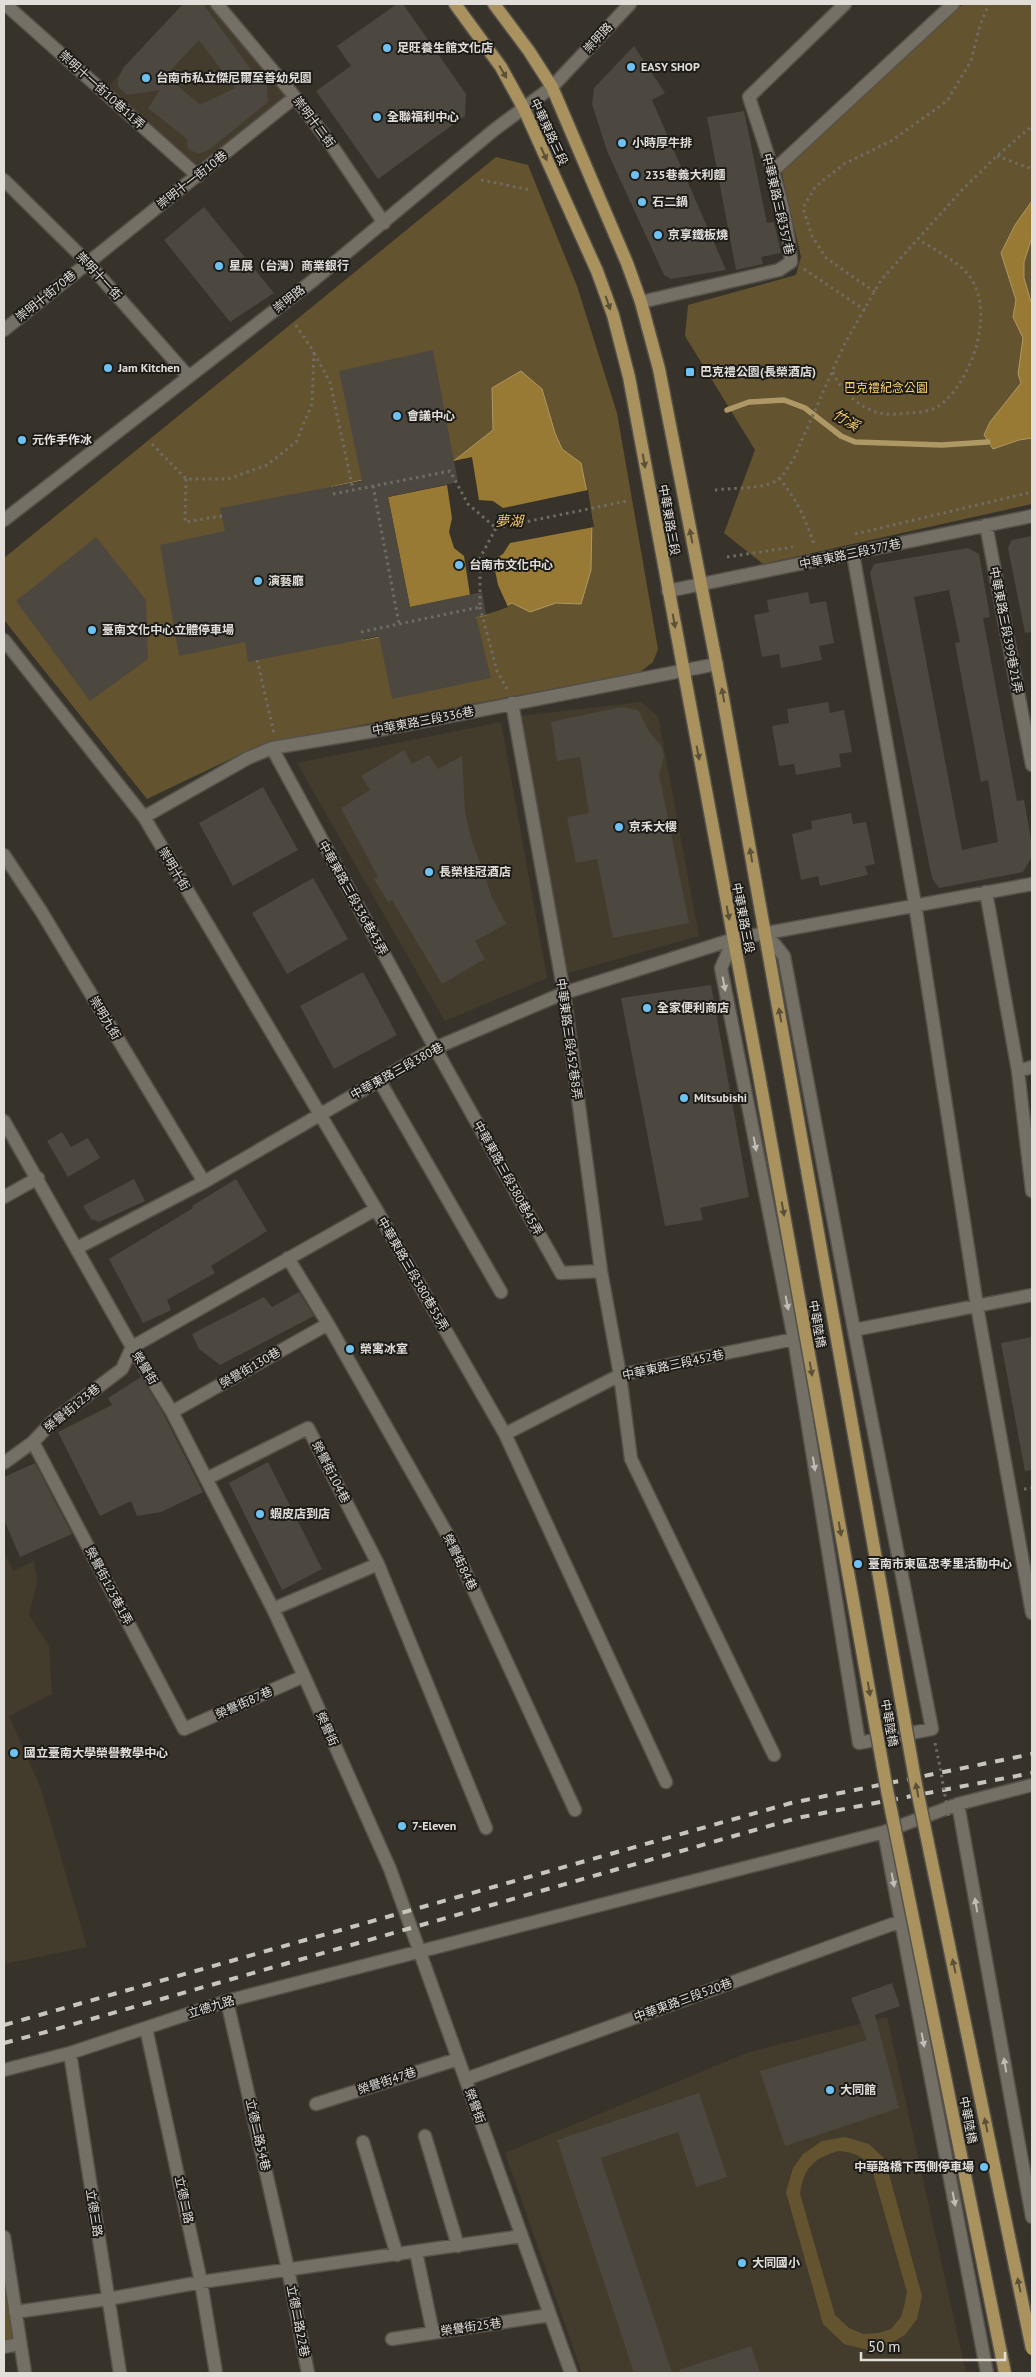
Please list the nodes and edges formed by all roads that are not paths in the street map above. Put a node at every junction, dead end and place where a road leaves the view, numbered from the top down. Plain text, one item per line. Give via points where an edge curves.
1 (5, 4) edge
2 (217, 4) edge
3 (455, 4) edge
4 (494, 4) edge
5 (630, 4) edge
6 (845, 4) edge
7 (953, 4) edge
8 (552, 87) junction
9 (296, 97) junction
10 (524, 109) junction
11 (773, 170) junction
12 (198, 176) junction
13 (4, 180) edge
14 (384, 223) junction
15 (88, 262) junction
16 (641, 302) junction
17 (4, 330) edge
18 (188, 376) junction
19 (1032, 516) edge
20 (4, 520) edge
21 (986, 525) junction
22 (853, 554) junction
23 (701, 585) junction
24 (668, 591) junction
25 (4, 640) edge
26 (717, 664) junction
27 (682, 671) junction
28 (512, 703) junction
29 (272, 748) junction
30 (1032, 765) edge
31 (144, 817) junction
32 (4, 855) edge
33 (1032, 884) edge
34 (986, 892) junction
35 (915, 904) junction
36 (765, 932) junction
37 (734, 939) junction
38 (564, 993) junction
39 (435, 1048) junction
40 (788, 1063) joint
41 (1032, 1067) edge
42 (1018, 1071) junction
43 (759, 1075) joint
44 (379, 1080) junction
45 (321, 1114) junction
46 (4, 1121) edge
47 (38, 1178) junction
48 (204, 1182) junction
49 (1032, 1191) edge
50 (4, 1197) edge
51 (376, 1209) junction
52 (77, 1248) junction
53 (288, 1258) junction
54 (601, 1271) junction
55 (501, 1292) dead end
56 (1032, 1295) edge
57 (978, 1306) junction
58 (328, 1324) junction
59 (854, 1330) junction
60 (794, 1339) junction
61 (132, 1346) junction
62 (620, 1375) junction
63 (172, 1412) junction
64 (505, 1434) junction
65 (33, 1442) junction
66 (4, 1463) edge
67 (206, 1479) junction
68 (378, 1564) junction
69 (273, 1609) junction
70 (1032, 1613) edge
71 (304, 1676) junction
72 (184, 1730) joint
73 (774, 1755) dead end
74 (666, 1782) dead end
75 (1032, 1785) edge
76 (958, 1804) junction
77 (575, 1810) dead end
78 (486, 1828) dead end
79 (884, 1832) junction
80 (901, 1921) junction
81 (420, 1951) junction
82 (227, 2001) junction
83 (146, 2028) junction
84 (70, 2053) junction
85 (458, 2059) junction
86 (4, 2070) edge
87 (466, 2079) junction
88 (316, 2104) dead end
89 (425, 2136) dead end
90 (363, 2142) dead end
91 (1032, 2217) edge
92 (522, 2236) junction
93 (4, 2237) edge
94 (458, 2246) junction
95 (416, 2252) junction
96 (397, 2255) junction
97 (6, 2265) edge
98 (288, 2270) junction
99 (201, 2282) junction
100 (108, 2298) junction
101 (15, 2312) junction
102 (550, 2316) junction
103 (433, 2333) junction
104 (392, 2339) dead end
105 (19, 2344) junction
106 (4, 2347) edge
107 (1032, 2349) edge
108 (24, 2373) edge
109 (120, 2373) edge
110 (216, 2373) edge
111 (308, 2373) edge
112 (571, 2373) edge
113 (987, 2373) edge
114 (1005, 2373) edge

1 - 12 street, 崇明十一街10巷11弄
2 - 9 street, 崇明十二街
3 -> 10 main road, 中華東路三段 via 501,68
4 - 8 main road, 中華東路三段
5 - 8 street, 崇明路
6 - 11 street, 中華東路三段357巷 via 748,97
7 - 11 street
8 - 10 street, 崇明路
8 - 16 main road, 中華東路三段
9 - 12 street, 崇明十一街10巷
9 - 14 street, 崇明十二街
10 - 14 street, 崇明路 via 494,130
10 -> 24 main road, 中華東路三段 via 598,272 613,315 629,377
11 - 16 street, 中華東路三段357巷 via 790,246 790,262 779,270
12 - 15 street, 崇明十一街10巷
13 - 15 street, 崇明十一街
14 - 18 street, 崇明路
15 - 17 street, 崇明十街70巷
15 - 18 street, 崇明十一街
23 -> 16 main road, 中華東路三段 via 659,369
18 - 20 street, 崇明路
19 - 21 street, 中華東路三段377巷
21 - 22 street, 中華東路三段377巷
21 - 30 street, 中華東路三段399巷21弄
22 - 23 street, 中華東路三段377巷
22 - 35 street
23 - 24 street, 中華東路三段377巷
23 - 26 main road, 中華東路三段
24 -> 27 main road, 中華東路三段
25 - 31 street, 崇明十街
26 - 27 street, 中華東路三段336巷
36 -> 26 main road, 中華東路三段
27 - 28 street, 中華東路三段336巷
27 -> 37 main road, 中華東路三段
28 - 29 street, 中華東路三段336巷
28 - 38 street, 中華東路三段452巷8弄
29 - 31 street, 中華東路三段336巷 via 248,758
29 - 39 street, 中華東路三段336巷43弄
31 - 45 street, 崇明十街
32 - 48 street, 崇明九街 via 41,910
33 - 34 street, 中華東路三段380巷
34 - 35 street, 中華東路三段380巷
34 - 42 street
35 - 36 street, 中華東路三段380巷
35 - 57 street
36 - 37 street, 中華東路三段380巷
40 -> 36 main road, 中華東路三段
36 - 59 street via 784,956
37 - 38 street, 中華東路三段380巷
37 - 43 main road, 中華東路三段
37 -> 60 street via 721,968
38 - 39 street, 中華東路三段380巷
38 - 54 street, 中華東路三段452巷8弄
39 - 44 street, 中華東路三段380巷
39 - 54 street, 中華東路三段380巷45弄 via 561,1273
107 -> 40 main road, 中華陸橋, bridge via 916,1785
41 - 42 street
42 - 49 street
43 -> 114 main road, 中華陸橋, bridge via 887,1790
44 - 45 street, 中華東路三段380巷
44 - 55 street
45 - 48 street, 中華東路三段380巷
45 - 51 street, 中華東路三段380巷55弄
46 - 47 street, 榮譽街
47 - 50 street
47 - 52 street, 榮譽街
48 - 52 street, 中華東路三段380巷
51 - 53 street
51 - 64 street, 中華東路三段380巷55弄
52 - 61 street, 榮譽街
53 - 58 street, 榮譽街84巷
53 - 61 street
54 - 62 street, 中華東路三段452巷8弄
56 - 57 street
57 - 59 street
57 - 70 street
58 - 63 street, 榮譽街130巷
58 - 77 street, 榮譽街84巷 via 451,1541
60 -> 59 street via 859,1743 932,1729
60 - 62 street, 中華東路三段452巷
61 - 63 street, 榮譽街
61 - 65 street, 榮譽街123巷 via 122,1369 53,1421
62 - 64 street, 中華東路三段452巷
62 - 73 street via 630,1459
63 - 67 street, 榮譽街
64 - 74 street
65 - 66 street, 榮譽街123巷
65 - 72 street, 榮譽街123巷1弄
67 - 68 street, 榮譽街104巷 via 308,1428
67 - 69 street, 榮譽街
68 - 69 street
68 - 78 street
69 - 71 street, 榮譽街
71 - 72 street, 榮譽街87巷
71 - 81 street, 榮譽街 via 390,1868
75 - 76 street, 立德九路
76 - 79 street, 立德九路
91 -> 76 street
79 -> 80 street
79 - 81 street, 立德九路
80 - 87 street, 中華東路三段520巷
80 -> 113 street
81 - 82 street, 立德九路
81 - 85 street, 榮譽街
82 - 83 street, 立德九路
82 - 98 street, 立德二路54巷
83 - 84 street, 立德九路
83 - 99 street, 立德二路
84 - 86 street, 立德九路
84 - 100 street, 立德三路
85 - 87 street, 榮譽街
85 - 88 street, 榮譽街47巷
87 - 92 street, 榮譽街
89 - 94 street
90 - 96 street
92 - 94 street
92 - 102 street, 榮譽街
93 - 97 street
94 - 95 street
95 - 96 street
95 - 103 street
96 - 98 street
97 - 101 street
98 - 99 street
98 - 111 street, 立德二路22巷
99 - 100 street
99 - 110 street, 立德二路
100 - 101 street
100 - 109 street, 立德三路
101 - 105 street
102 - 103 street, 榮譽街25巷
102 - 112 street, 榮譽街
103 - 104 street, 榮譽街25巷
105 - 106 street
105 - 108 street

